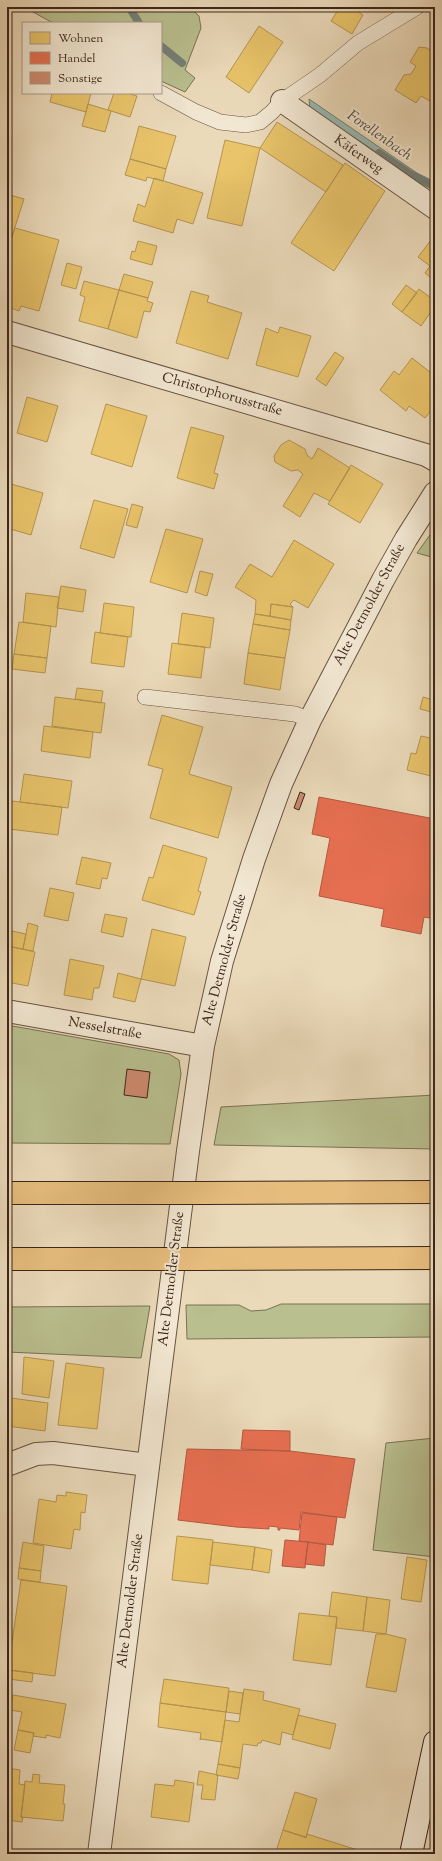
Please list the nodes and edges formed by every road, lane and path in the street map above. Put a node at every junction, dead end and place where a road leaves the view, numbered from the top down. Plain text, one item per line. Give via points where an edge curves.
1 (417, 7) edge
2 (162, 94) edge
3 (282, 101) junction
4 (435, 208) edge
5 (7, 332) edge
6 (435, 460) edge
7 (435, 493) edge
8 (145, 697) dead end
9 (310, 720) junction
10 (7, 1011) edge
11 (203, 1046) junction
12 (435, 1192) edge
13 (7, 1193) edge
14 (435, 1258) edge
15 (7, 1259) edge
16 (7, 1465) edge
17 (148, 1465) junction
18 (435, 1742) edge
19 (99, 1854) edge
20 (411, 1854) edge

1 - 3 lane via 358,43 320,75
2 - 3 lane via 220,122 246,125 260,122
3 - 4 street, Käferweg
5 - 6 street, Christophorusstraße via 426,455
7 - 9 street, Alte Detmolder Straße via 406,539
8 - 9 lane via 295,714
9 - 11 street, Alte Detmolder Straße via 282,784 237,909 222,961
10 - 11 street, Nesselstraße
11 - 17 street, Alte Detmolder Straße
12 - 13 highway, bridge
14 - 15 highway, bridge
16 - 17 street via 36,1454 53,1453
17 - 19 street, Alte Detmolder Straße
18 - 20 street

